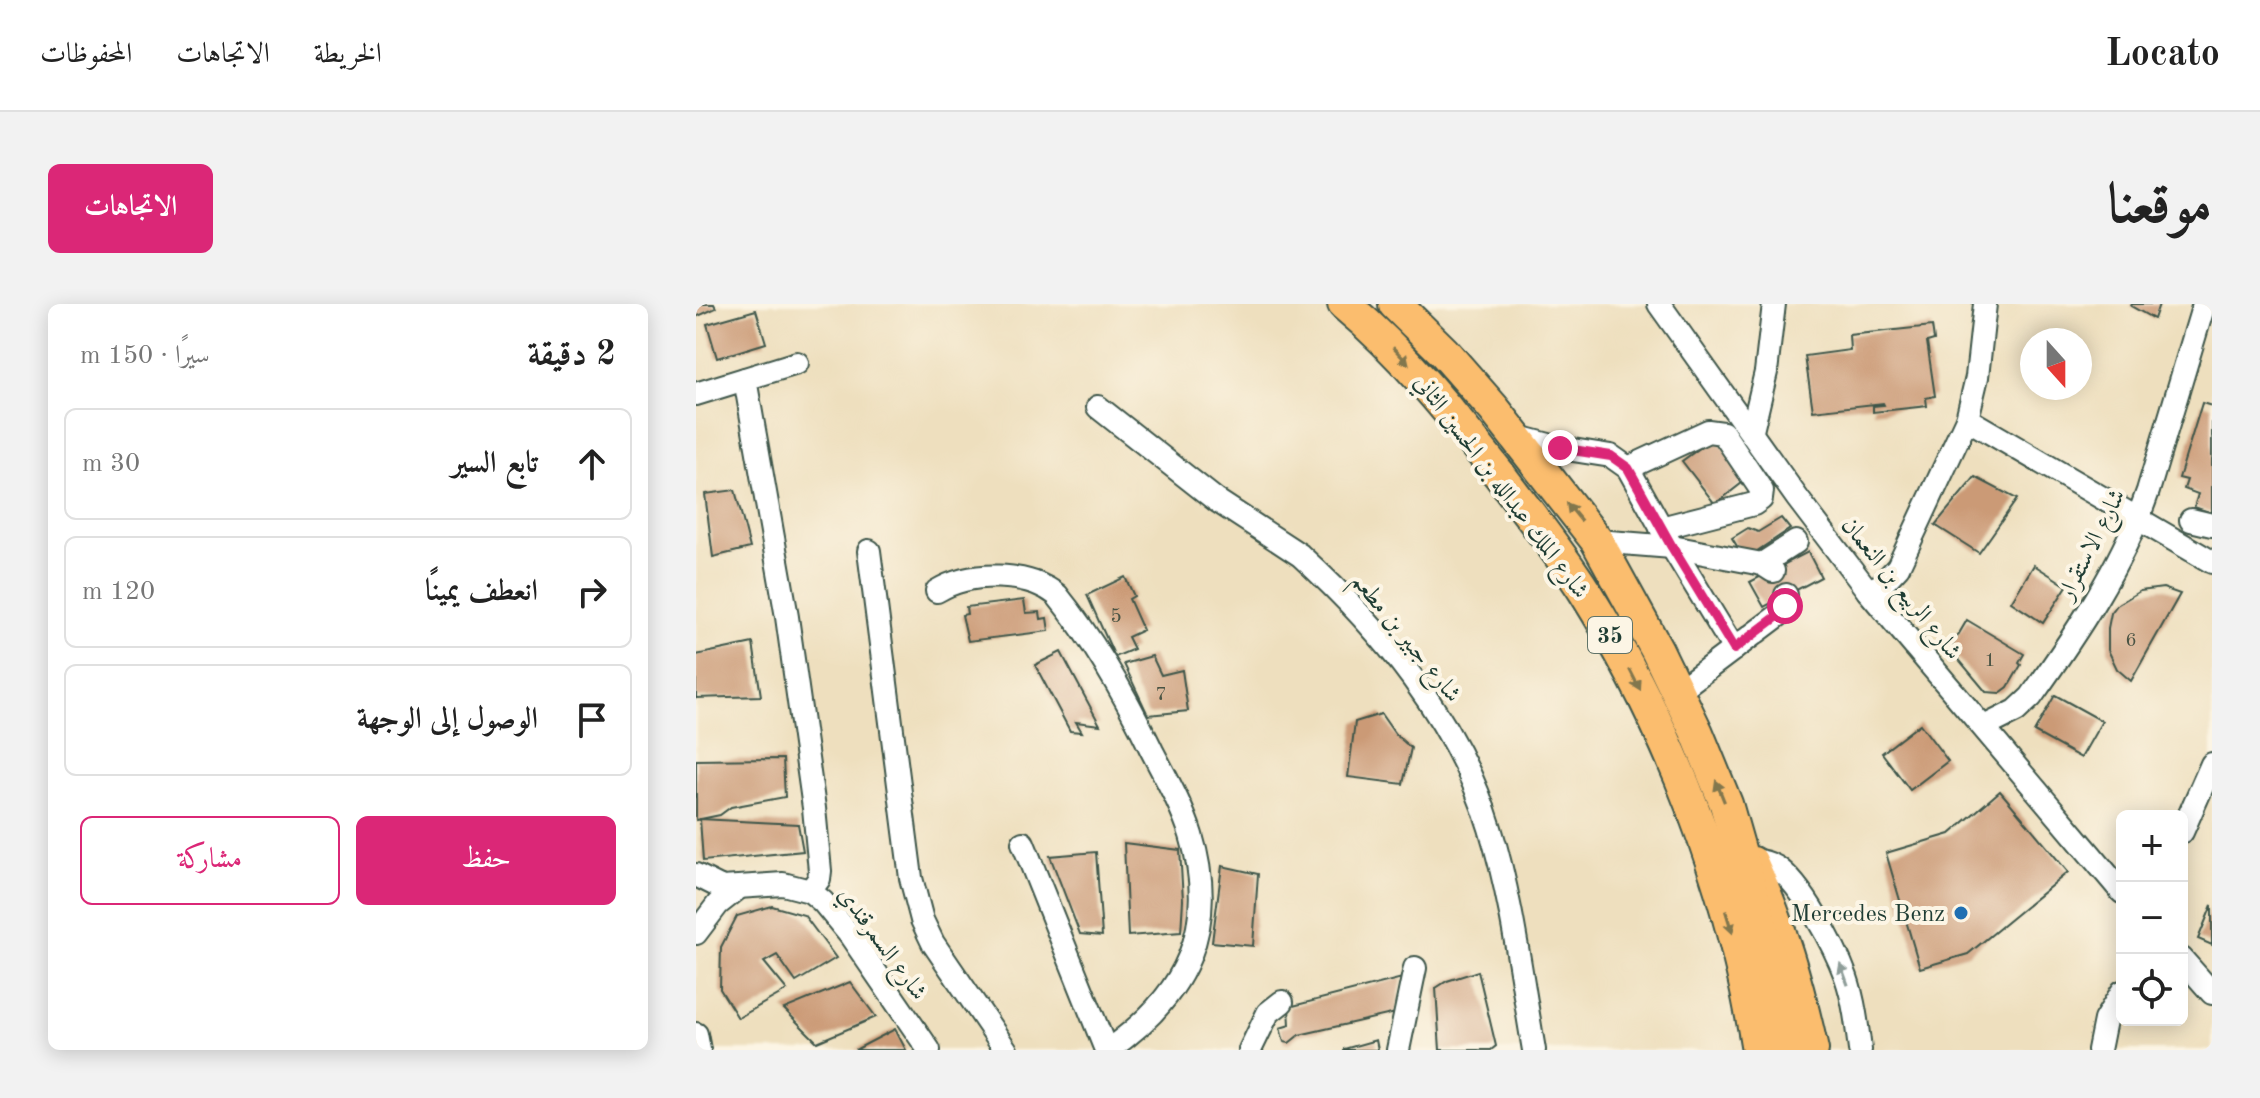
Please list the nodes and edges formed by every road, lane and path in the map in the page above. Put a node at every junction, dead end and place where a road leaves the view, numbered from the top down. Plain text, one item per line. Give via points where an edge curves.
1 (1344, 304) edge
2 (1395, 304) edge
3 (1659, 304) edge
4 (1774, 304) edge
5 (1985, 304) edge
6 (2204, 304) edge
7 (797, 363) dead end
8 (745, 379) junction
9 (696, 394) edge
10 (1098, 407) dead end
11 (1967, 419) junction
12 (1752, 431) junction
13 (1515, 436) junction
14 (1628, 468) junction
15 (2138, 519) junction
16 (1666, 538) junction
17 (1597, 541) junction
18 (1796, 542) dead end
19 (869, 551) dead end
20 (2212, 562) edge
21 (937, 591) dead end
22 (1868, 591) junction
23 (1786, 595) dead end
24 (1734, 649) junction
25 (1678, 691) junction
26 (1984, 727) junction
27 (2212, 764) edge
28 (2188, 818) edge
29 (1023, 843) dead end
30 (1744, 848) junction
31 (696, 875) edge
32 (2116, 885) edge
33 (737, 889) junction
34 (810, 891) junction
35 (696, 933) edge
36 (2188, 966) edge
37 (1415, 968) dead end
38 (2212, 993) edge
39 (1282, 1002) dead end
40 (2116, 1002) edge
41 (696, 1034) edge
42 (1755, 1045) edge
43 (699, 1050) edge
44 (929, 1050) edge
45 (1006, 1050) edge
46 (1107, 1050) edge
47 (1250, 1050) edge
48 (1398, 1050) edge
49 (1534, 1050) edge
50 (1786, 1050) edge
51 (1814, 1050) edge
52 (1860, 1050) edge
53 (2099, 1050) edge

1 -> 42 highway, شارع الملك عبدالله بن الحسين الثاني / 35 via 1429,386 1554,547 1611,635 1692,807 1734,938
2 - 13 highway, شارع الملك عبدالله بن الحسين الثاني / 35
3 - 12 street, شارع الربيع بن النعمان
4 - 12 street
5 - 11 street
6 - 15 street, شارع الاستقرار
7 - 8 street
8 - 9 street
8 - 34 street via 814,808 820,871
10 - 49 street, شارع جبير بن مطعم via 1204,491 1300,555 1372,628 1447,727 1490,829
11 - 15 street
11 - 22 street via 1898,567
12 - 22 street, شارع الربيع بن النعمان
13 - 14 street via 1611,456
17 -> 13 highway, شارع الملك عبدالله بن الحسين الثاني / 35
14 - 16 street
14 - 16 street via 1708,431 1723,433 1762,491 1754,504
15 - 20 street
15 - 26 street, شارع الاستقرار via 2031,697
16 - 17 street
16 - 18 street via 1768,567
16 - 24 street
17 - 25 highway, شارع الملك عبدالله بن الحسين الثاني / 35
19 - 45 street via 918,905 933,943
21 - 46 street via 976,578 1029,580 1057,595 1118,687 1190,831 1200,889 1193,950 1182,976 1144,1022
22 - 26 street, شارع الربيع بن النعمان
23 - 24 street via 1779,615
24 - 25 street
30 -> 25 highway, شارع الملك عبدالله بن الحسين الثاني / 35
26 - 32 street, شارع الربيع بن النعمان
27 - 28 street
29 - 46 street
30 - 50 highway, شارع الملك عبدالله بن الحسين الثاني / 35
30 - 51 main road via 1790,950
52 -> 30 street via 1856,1014 1831,942 1783,873
31 - 33 street, شارع السمرقندي via 714,886
33 - 34 street, شارع السمرقندي via 783,884
33 - 35 street
34 - 44 street, شارع السمرقندي via 850,935
36 - 38 street
37 - 48 street
39 - 47 street via 1268,1013
40 - 53 street via 2105,1020
41 - 43 street

